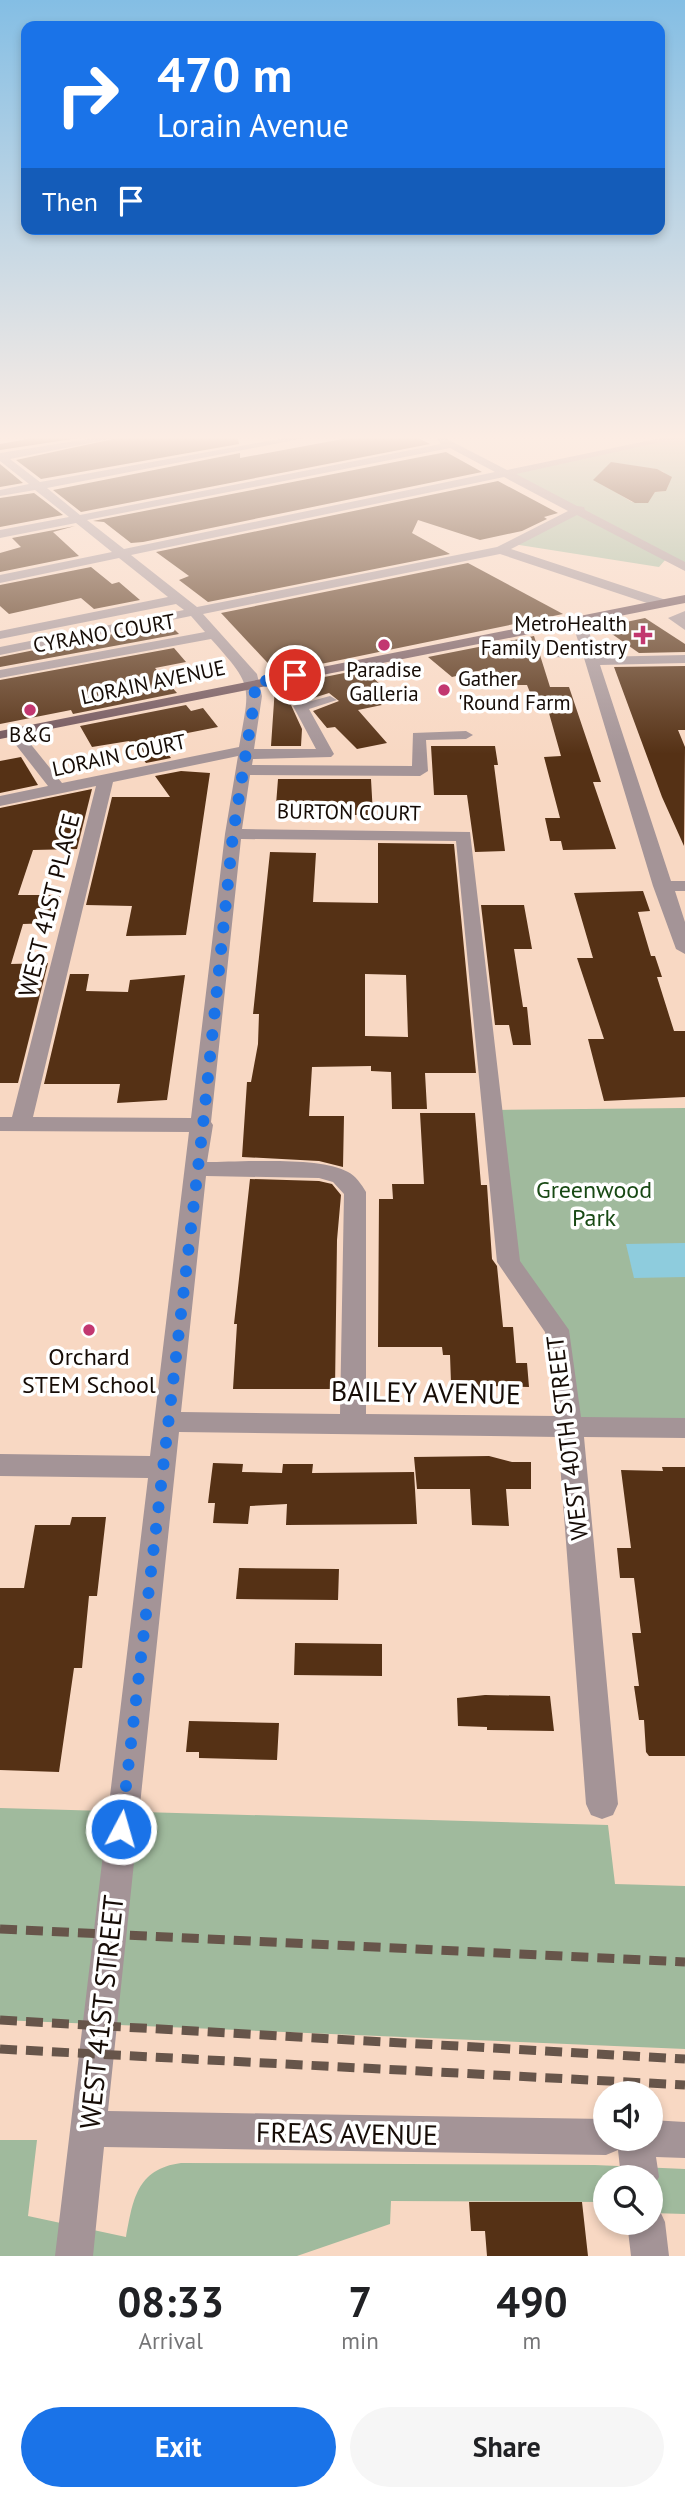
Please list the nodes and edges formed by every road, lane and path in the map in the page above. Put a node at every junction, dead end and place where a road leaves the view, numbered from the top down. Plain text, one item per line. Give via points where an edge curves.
1 (110, 543) edge
2 (169, 543) edge
3 (514, 543) edge
4 (639, 543) edge
5 (501, 550) junction
6 (123, 553) junction
7 (685, 567) edge
8 (0, 579) edge
9 (180, 599) junction
10 (685, 599) edge
11 (661, 603) junction
12 (193, 611) junction
13 (685, 615) edge
14 (578, 620) junction
15 (685, 626) edge
16 (215, 634) junction
17 (0, 635) edge
18 (0, 651) edge
19 (556, 654) dead end
20 (592, 658) junction
21 (685, 659) edge
22 (0, 674) edge
23 (254, 683) junction
24 (330, 700) dead end
25 (0, 735) edge
26 (466, 735) dead end
27 (24, 745) dead end
28 (245, 758) junction
29 (106, 779) junction
30 (58, 789) junction
31 (0, 801) edge
32 (233, 834) junction
33 (464, 836) joint
34 (662, 886) junction
35 (685, 886) edge
36 (685, 949) edge
37 (10, 1124) edge
38 (203, 1125) junction
39 (197, 1169) junction
40 (167, 1422) junction
41 (353, 1422) junction
42 (570, 1427) junction
43 (685, 1428) edge
44 (0, 1465) edge
45 (161, 1467) junction
46 (602, 1804) dead end
47 (88, 2129) junction
48 (593, 2137) edge
49 (663, 2139) edge
50 (685, 2140) edge
51 (648, 2235) edge
52 (74, 2256) edge
53 (650, 2256) edge

1 - 6 street
2 - 6 street
3 - 5 street
4 - 7 street
5 - 11 street
5 - 12 street
6 - 8 street
6 - 9 street
9 - 12 street
9 - 17 street
10 - 11 main road, LORAIN AVENUE
11 - 14 main road, LORAIN AVENUE
12 - 16 street
12 - 18 street
13 - 15 street via 675,618
14 - 20 street
14 - 23 main road, LORAIN AVENUE
16 - 22 street, CYRANO COURT
16 - 23 street
19 - 20 street
20 - 21 street
20 - 34 street
23 - 25 main road, LORAIN AVENUE
23 - 28 street, WEST 41ST STREET
24 - 28 street via 300,706 326,754
26 - 28 street via 418,736 420,771
27 - 30 street
28 - 29 street, LORAIN COURT
28 - 32 street, WEST 41ST STREET
29 - 30 street, LORAIN COURT
29 - 37 street, WEST 41ST PLACE
30 - 31 street, LORAIN COURT
32 - 33 street, BURTON COURT
32 - 38 street, WEST 41ST STREET
33 - 42 street, WEST 40TH STREET via 509,1262 557,1330
34 - 35 street
34 - 36 street
37 - 38 street
38 - 39 street, WEST 41ST STREET
39 - 40 street, WEST 41ST STREET
39 - 41 street via 319,1171 341,1177 355,1192
40 - 41 street, BAILEY AVENUE
40 - 45 street, WEST 41ST STREET
41 - 42 street, BAILEY AVENUE
42 - 43 street, BAILEY AVENUE
42 - 46 street, WEST 40TH STREET
44 - 45 street
45 - 47 street, WEST 41ST STREET
47 - 48 street, FREAS AVENUE
47 - 52 street, WEST 41ST STREET
49 - 50 street
51 - 53 street

